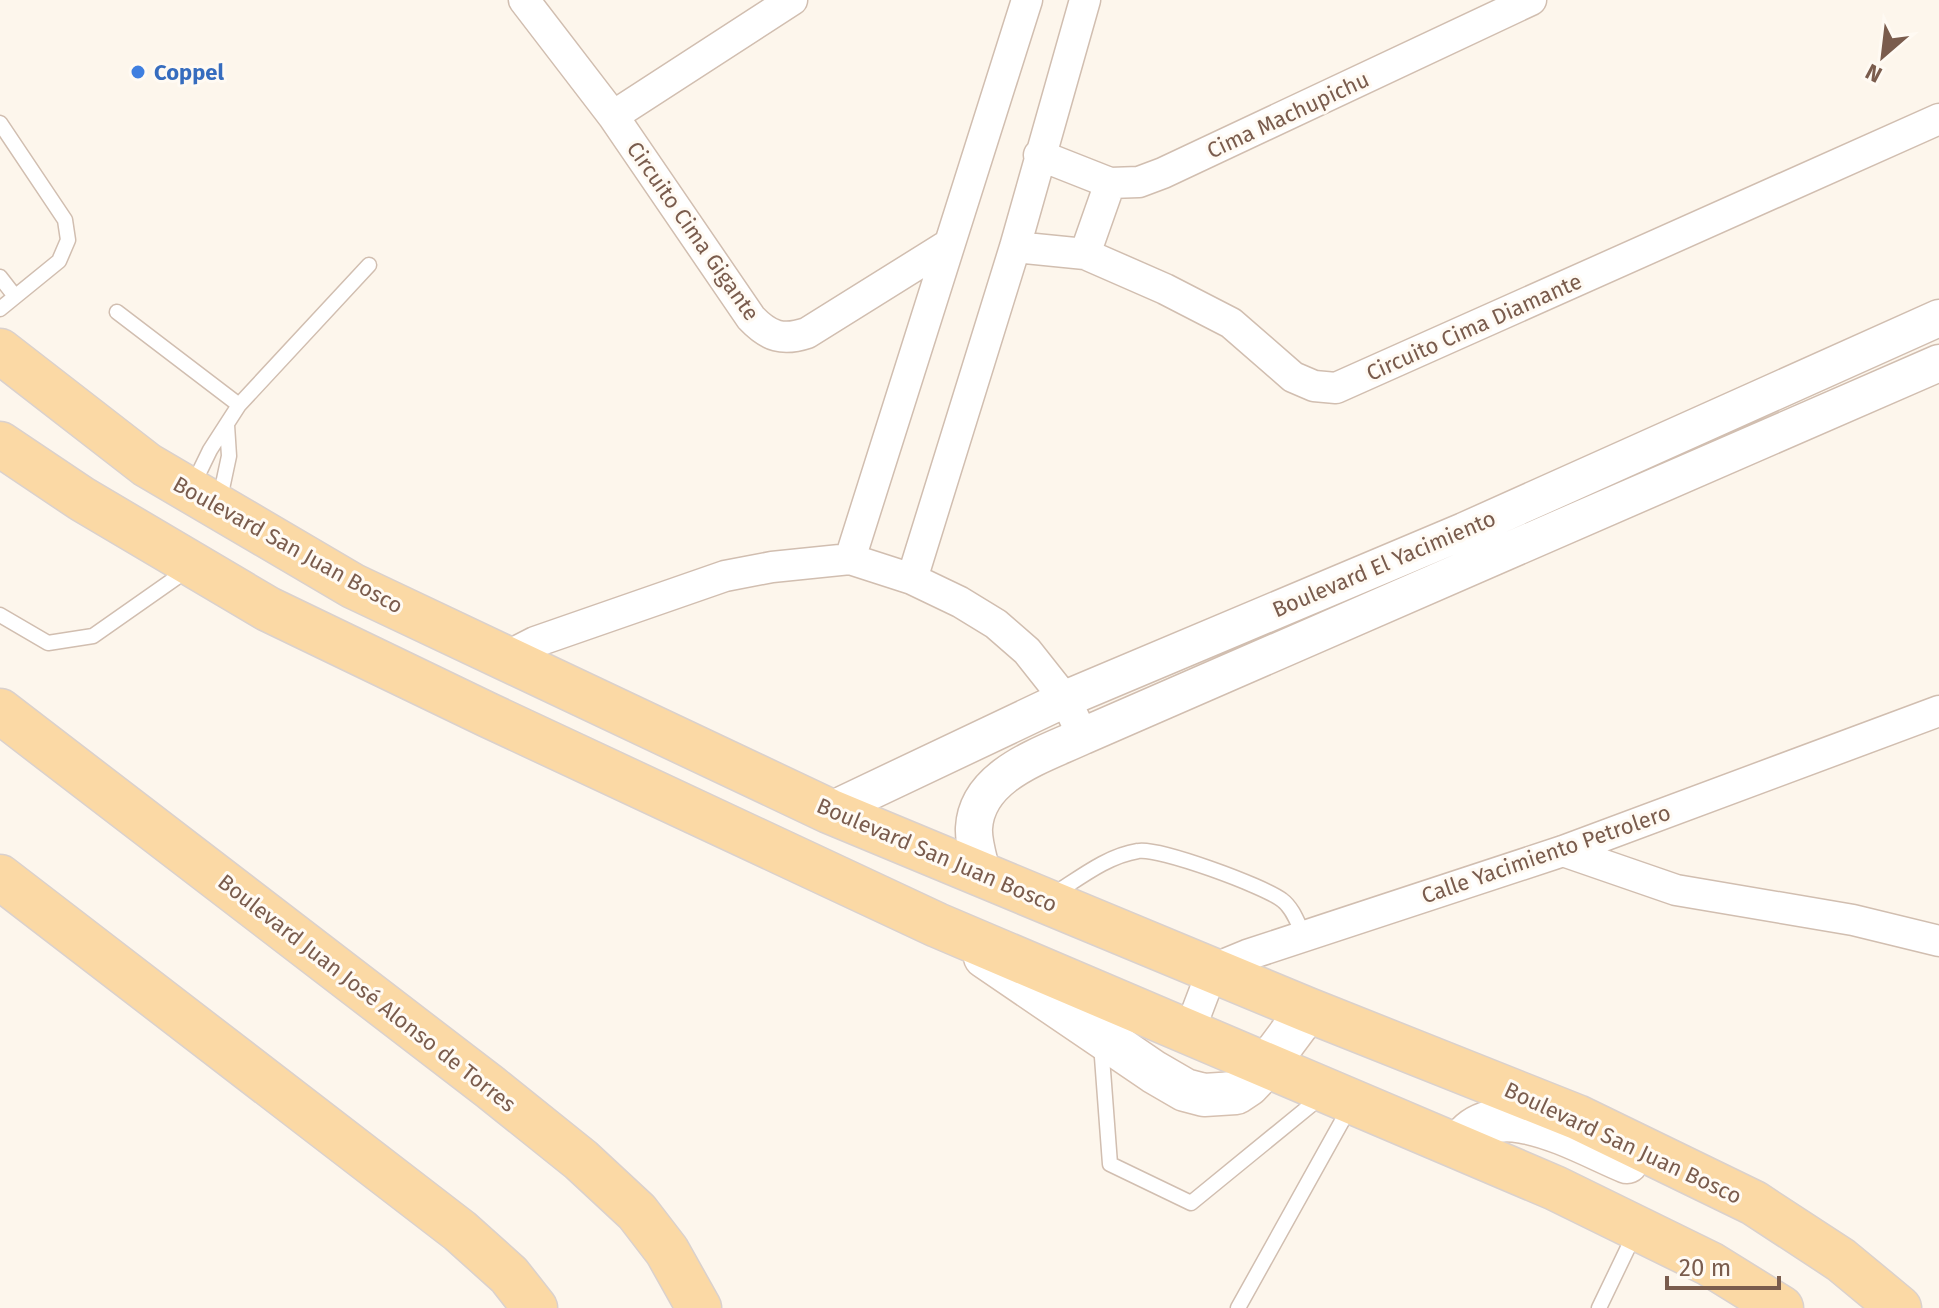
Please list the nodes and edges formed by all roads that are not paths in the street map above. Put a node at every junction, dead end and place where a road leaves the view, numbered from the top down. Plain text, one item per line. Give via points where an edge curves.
1 (524, 0) edge
2 (792, 0) edge
3 (1027, 0) edge
4 (1085, 0) edge
5 (1531, 0) edge
6 (613, 116) junction
7 (1939, 119) edge
8 (0, 123) edge
9 (1039, 155) junction
10 (1110, 183) junction
11 (948, 245) junction
12 (1015, 247) junction
13 (1085, 254) junction
14 (369, 265) dead end
15 (0, 277) edge
16 (14, 295) junction
17 (0, 309) edge
18 (117, 312) dead end
19 (1939, 318) edge
20 (0, 351) edge
21 (1939, 363) edge
22 (239, 405) junction
23 (227, 424) junction
24 (0, 444) edge
25 (204, 499) junction
26 (850, 559) junction
27 (193, 567) junction
28 (912, 579) junction
29 (0, 615) edge
30 (504, 658) junction
31 (1065, 699) junction
32 (0, 711) edge
33 (1939, 711) edge
34 (1083, 736) junction
35 (829, 811) junction
36 (1563, 851) junction
37 (0, 877) edge
38 (983, 877) junction
39 (1044, 901) junction
40 (937, 925) junction
41 (1304, 936) junction
42 (1939, 941) edge
43 (1213, 969) junction
44 (1308, 1010) junction
45 (1189, 1032) junction
46 (1100, 1036) junction
47 (1267, 1065) junction
48 (1341, 1096) junction
49 (1459, 1147) junction
50 (1702, 1179) junction
51 (1638, 1227) junction
52 (535, 1308) edge
53 (699, 1308) edge
54 (1238, 1308) edge
55 (1599, 1308) edge
56 (1781, 1308) edge
57 (1899, 1308) edge

1 - 6 street, Circuito Cima Gigante
2 - 6 street
3 - 11 street
4 - 9 street
5 - 10 street, Cima Machupichu via 1163,173 1139,182
6 - 11 street, Circuito Cima Gigante via 751,318 773,336 789,339 807,333
7 - 13 street, Circuito Cima Diamante via 1336,388 1293,377 1231,323
8 - 16 lane via 65,220 68,240 59,261
9 - 10 street, Cima Machupichu
9 - 12 street
10 - 13 street
11 - 26 street
12 - 13 street, Circuito Cima Diamante
12 - 28 street
14 - 22 lane
15 - 16 lane
16 - 17 lane
18 - 22 lane
19 - 31 street, Boulevard El Yacimiento via 1464,531
20 - 25 main road, Boulevard San Juan Bosco via 147,465
21 - 34 street, Boulevard El Yacimiento
22 - 23 lane
23 - 25 lane via 210,450
23 - 25 lane via 229,456
24 - 27 main road
25 - 30 main road, Boulevard San Juan Bosco via 353,586
26 - 28 street
26 - 30 street via 725,576 535,642
27 - 29 lane via 93,636 48,643
27 - 40 main road via 474,709
28 - 31 street via 996,624 1027,651
30 - 35 main road, Boulevard San Juan Bosco
31 - 34 street
31 - 35 street, Boulevard El Yacimiento
32 - 53 main road, Boulevard Juan José Alonso de Torres via 581,1160 637,1212 667,1251
33 - 36 street, Calle Yacimiento Petrolero
34 - 38 street, Boulevard El Yacimiento via 1010,772 981,802 974,828
35 - 38 main road, Boulevard San Juan Bosco
36 - 41 street, Calle Yacimiento Petrolero
36 - 42 street via 1676,890 1853,920
37 - 52 main road via 460,1231 509,1275
38 - 39 main road, Boulevard San Juan Bosco
39 - 41 lane via 1123,854 1141,850 1269,892 1289,906
39 - 43 main road, Boulevard San Juan Bosco
40 - 45 main road
40 - 46 main road
41 - 43 street, Calle Yacimiento Petrolero
43 - 44 main road, Boulevard San Juan Bosco
43 - 45 street
44 - 47 main road
44 - 50 main road, Boulevard San Juan Bosco via 1577,1117
45 - 47 main road
46 - 47 main road via 1185,1090 1204,1095 1236,1093
46 - 48 lane via 1110,1164 1191,1203
47 - 48 main road
48 - 49 main road
48 - 54 lane
49 - 50 main road via 1466,1135 1489,1122 1529,1121 1632,1164
49 - 51 main road
50 - 57 main road, Boulevard San Juan Bosco via 1800,1231
51 - 55 lane
51 - 56 main road

